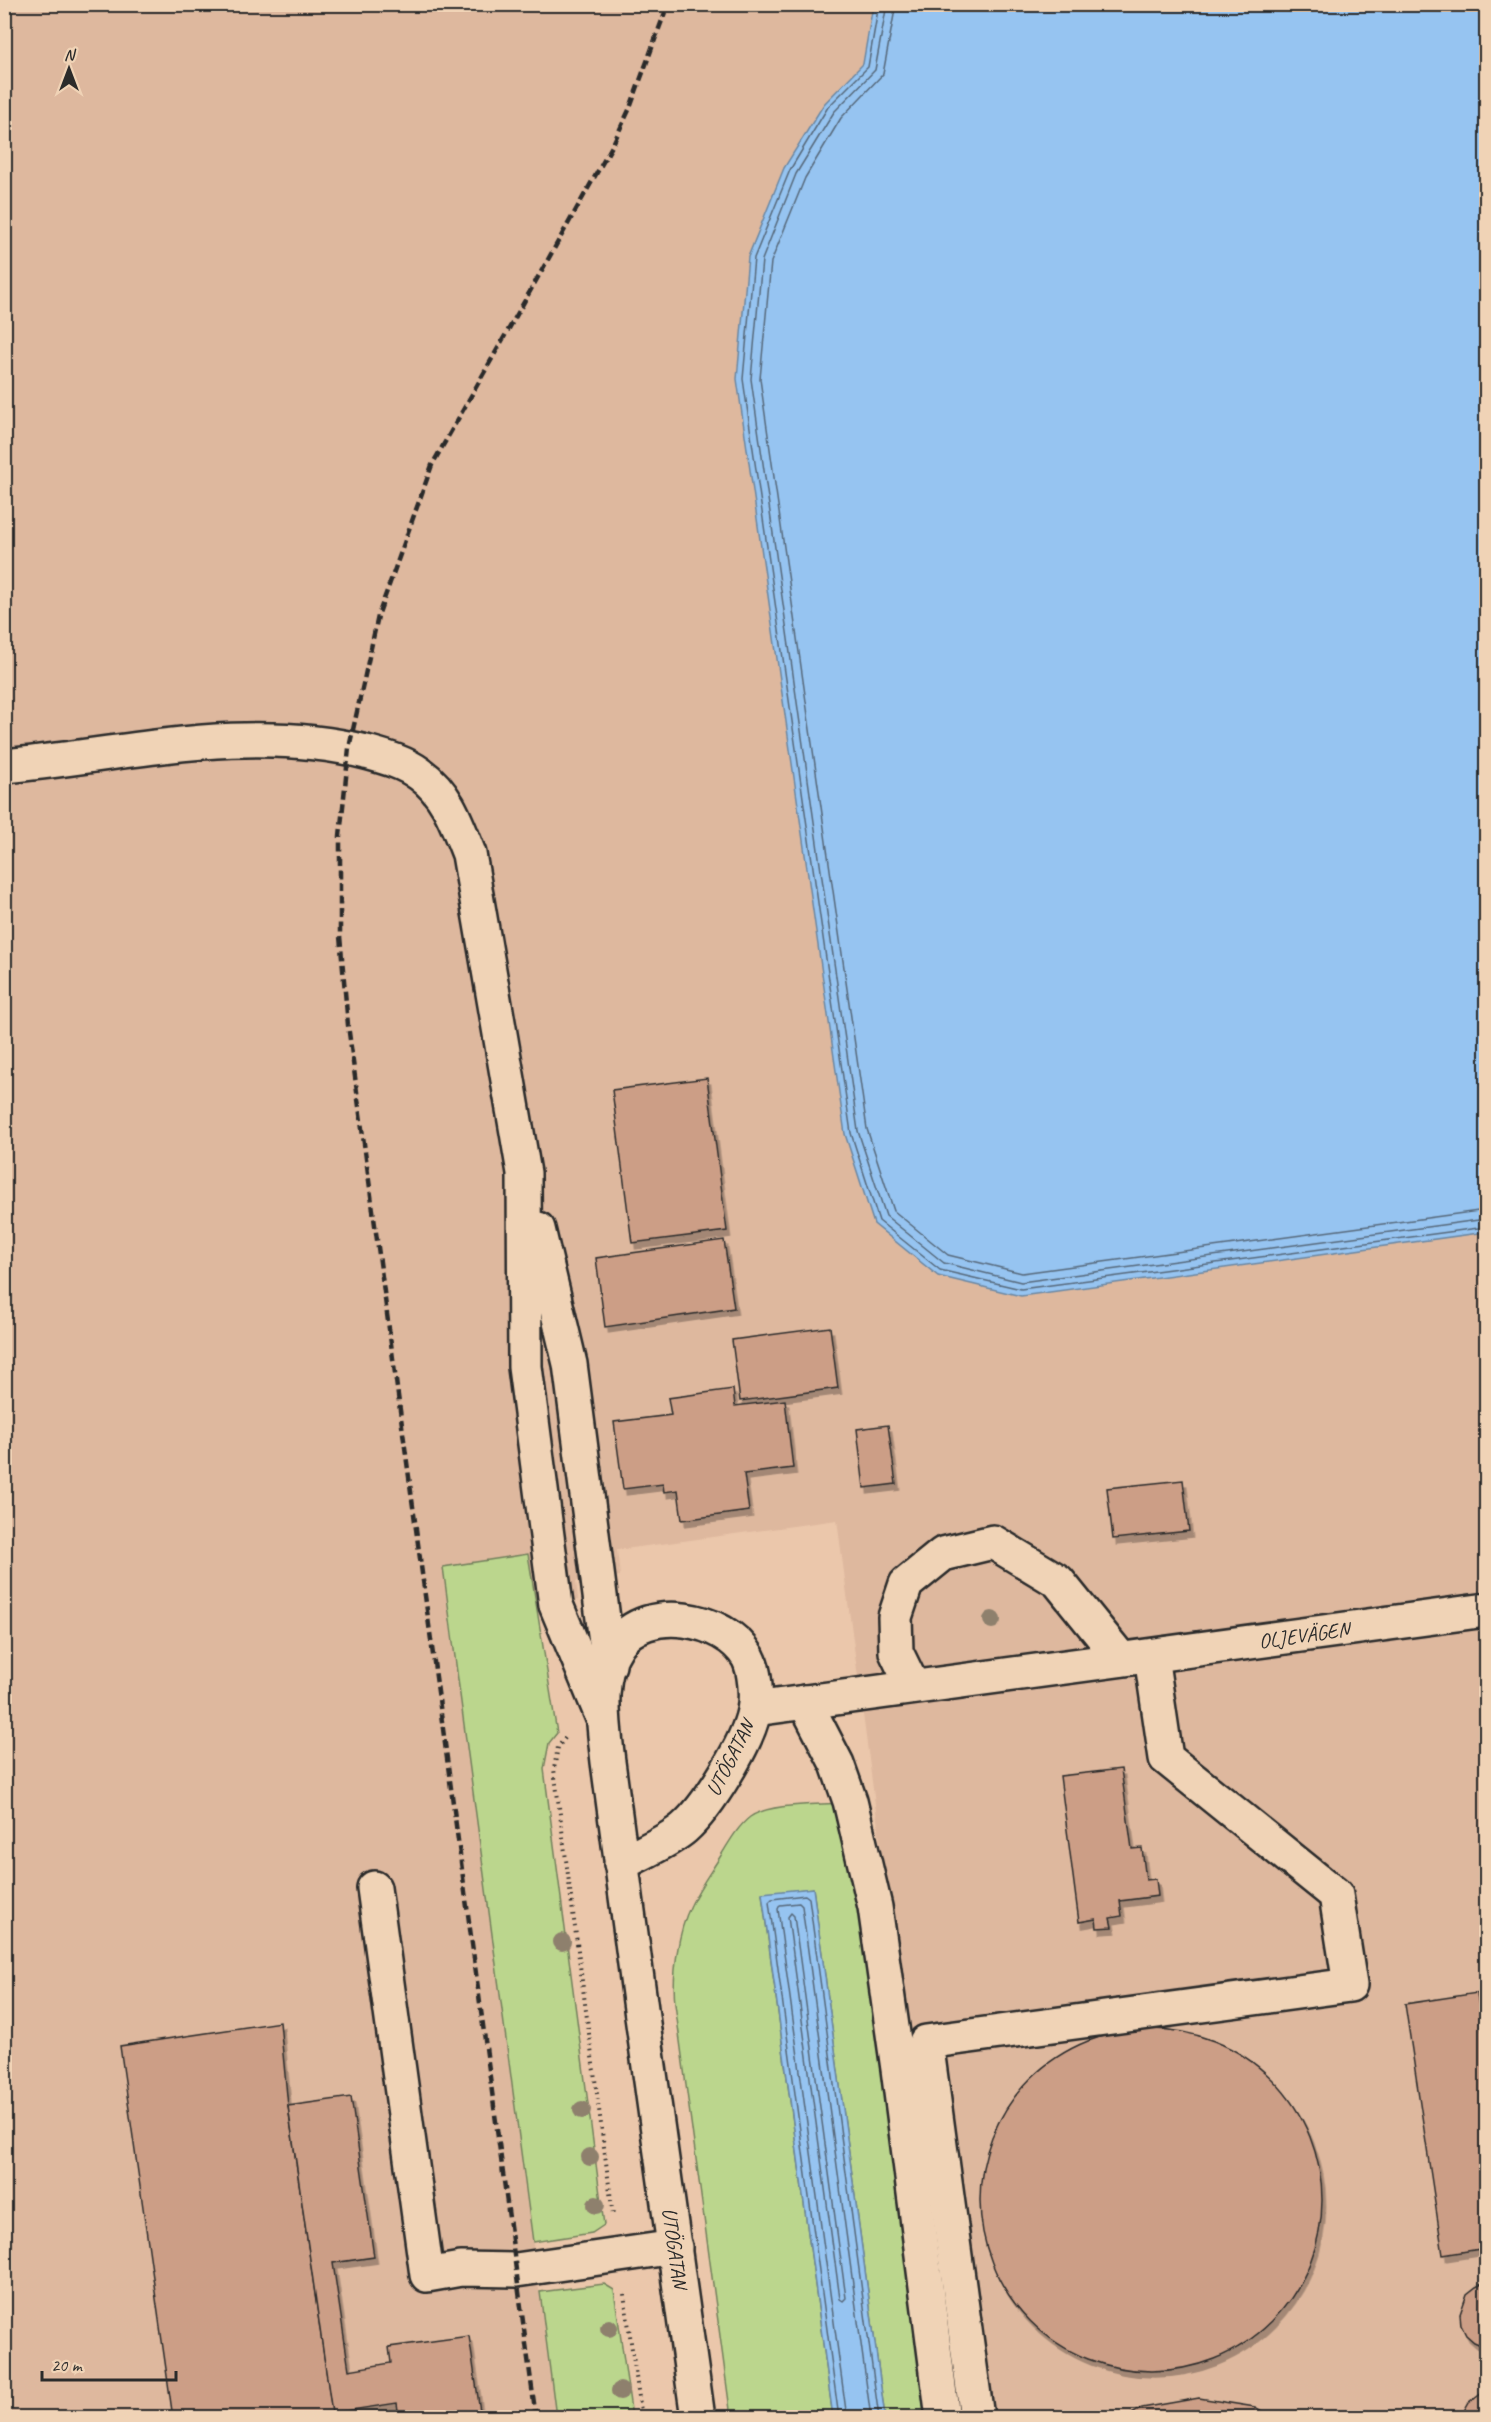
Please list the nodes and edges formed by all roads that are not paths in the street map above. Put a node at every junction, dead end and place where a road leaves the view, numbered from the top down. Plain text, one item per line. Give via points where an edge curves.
1 (4, 766) edge
2 (524, 1173) junction
3 (1486, 1610) edge
4 (1136, 1657) junction
5 (609, 1665) junction
6 (913, 1687) junction
7 (805, 1702) junction
8 (754, 1709) junction
9 (602, 1716) junction
10 (621, 1864) junction
11 (374, 1888) dead end
12 (675, 2247) junction
13 (699, 2418) edge
14 (943, 2418) edge
15 (977, 2418) edge

1 - 2 street via 248,738 350,748 393,759 420,774 448,804 469,854
2 - 5 street via 570,1364
2 - 9 street via 525,1367 556,1605
3 - 4 street, OLJEVÄGEN
4 - 6 street, OLJEVÄGEN
4 - 6 street via 1058,1581 993,1542 943,1554 906,1584 895,1617 896,1652
4 - 15 street via 1166,1758 1336,1895 1350,1985 926,2042
5 - 8 street, UTÖGATAN via 617,1645 630,1631 657,1621 677,1619 705,1625 726,1636 750,1660
5 - 9 street, UTÖGATAN
6 - 7 street, OLJEVÄGEN
7 - 8 street, OLJEVÄGEN
7 - 14 street via 837,1764 850,1801 874,1907
8 - 10 street, UTÖGATAN via 745,1735 710,1800 683,1829
9 - 10 street, UTÖGATAN
10 - 12 street, UTÖGATAN
11 - 12 street via 427,2275 462,2269 516,2270
12 - 13 street, UTÖGATAN

